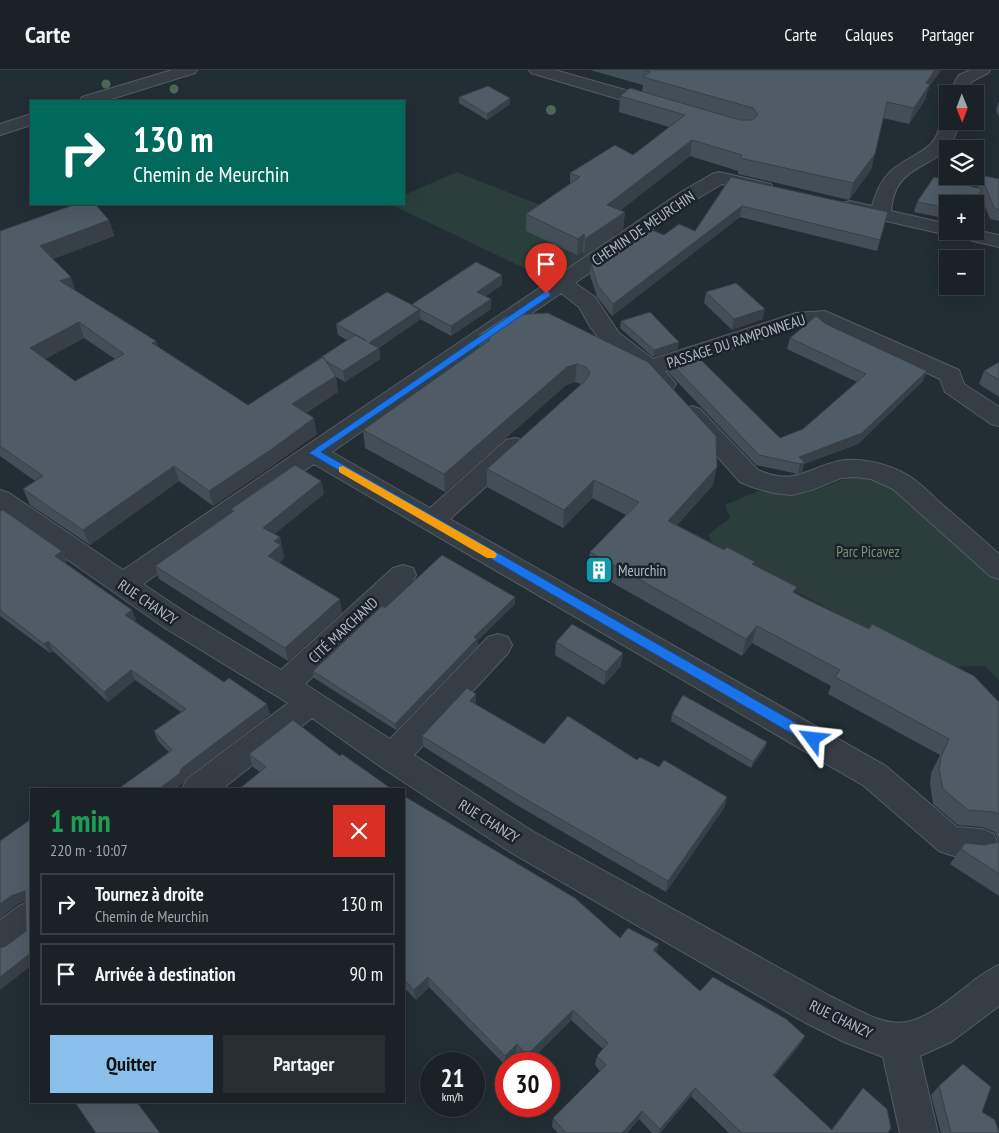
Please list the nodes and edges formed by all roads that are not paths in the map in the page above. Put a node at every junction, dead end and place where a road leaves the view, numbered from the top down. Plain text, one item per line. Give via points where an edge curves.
1 (189, 70) edge
2 (538, 70) edge
3 (982, 70) edge
4 (961, 85) edge
5 (91, 100) edge
6 (678, 111) edge
7 (0, 112) edge
8 (30, 113) edge
9 (30, 120) edge
10 (0, 130) edge
11 (948, 130) edge
12 (785, 192) edge
13 (833, 203) edge
14 (880, 214) junction
15 (939, 228) edge
16 (984, 238) edge
17 (999, 241) edge
18 (562, 283) junction
19 (650, 368) junction
20 (999, 418) edge
21 (534, 428) edge
22 (314, 453) junction
23 (0, 499) edge
24 (432, 521) junction
25 (999, 569) edge
26 (403, 575) dead end
27 (122, 584) junction
28 (498, 645) dead end
29 (284, 685) junction
30 (311, 702) junction
31 (392, 758) junction
32 (199, 788) edge
33 (982, 844) edge
34 (30, 918) edge
35 (0, 941) edge
36 (999, 984) edge
37 (898, 1042) junction
38 (918, 1133) edge

1 - 5 street
2 - 6 street
3 - 4 street via 965,79
7 - 8 street
9 - 10 street
11 - 14 street via 940,148 889,184
12 - 18 street, CHEMIN DE MEURCHIN via 719,178
13 - 14 street
14 - 15 street
16 - 17 street
18 - 19 street via 588,302 611,338
18 - 22 street, CHEMIN DE MEURCHIN
19 - 20 street, PASSAGE DU RAMPONNEAU via 804,318 825,317 951,375 953,387
19 - 25 street via 748,476 772,484 796,486 838,471 864,469 886,474 902,483
21 - 24 street
22 - 24 street
22 - 27 street, CHEMIN DE MEURCHIN
23 - 27 street, RUE CHANZY
24 - 33 street via 875,776 950,841
26 - 29 street, CITÉ MARCHAND
27 - 29 street, RUE CHANZY via 213,644
28 - 31 street
29 - 30 street, RUE CHANZY
30 - 31 street, RUE CHANZY
30 - 32 street
31 - 37 street, RUE CHANZY via 522,842 809,1004 878,1037
34 - 35 street
36 - 37 street, RUE CHANZY via 940,1029 913,1041
37 - 38 street

